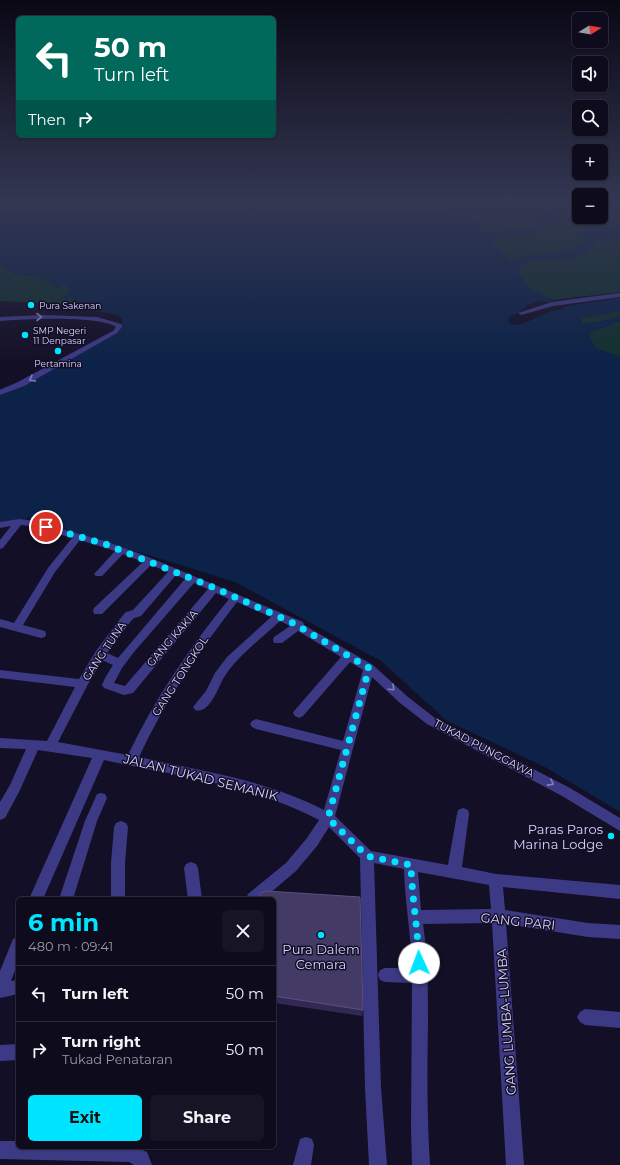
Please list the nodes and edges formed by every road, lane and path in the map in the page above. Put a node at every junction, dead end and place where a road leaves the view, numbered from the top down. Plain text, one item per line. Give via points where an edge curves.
1 (620, 295) edge
2 (521, 313) dead end
3 (8, 318) junction
4 (0, 319) edge
5 (0, 325) edge
6 (0, 393) edge
7 (19, 522) junction
8 (0, 525) edge
9 (78, 536) junction
10 (0, 546) edge
11 (121, 550) junction
12 (149, 561) junction
13 (174, 571) junction
14 (99, 574) dead end
15 (192, 578) junction
16 (215, 588) junction
17 (236, 597) junction
18 (98, 611) dead end
19 (137, 613) junction
20 (279, 616) junction
21 (155, 619) junction
22 (0, 623) edge
23 (299, 625) dead end
24 (16, 628) junction
25 (41, 634) dead end
26 (278, 640) dead end
27 (100, 654) junction
28 (348, 656) junction
29 (119, 663) junction
30 (369, 668) junction
31 (0, 674) edge
32 (82, 684) junction
33 (199, 707) dead end
34 (299, 713) dead end
35 (256, 724) dead end
36 (0, 743) edge
37 (34, 745) junction
38 (50, 746) junction
39 (348, 747) junction
40 (100, 754) junction
41 (132, 760) junction
42 (101, 798) dead end
43 (0, 814) edge
44 (463, 814) dead end
45 (328, 818) junction
46 (620, 825) edge
47 (121, 827) dead end
48 (367, 856) junction
49 (411, 865) junction
50 (191, 868) dead end
51 (454, 873) junction
52 (496, 880) junction
53 (620, 892) edge
54 (37, 897) edge
55 (67, 897) edge
56 (118, 897) edge
57 (195, 897) edge
58 (255, 897) edge
59 (499, 916) junction
60 (415, 917) junction
61 (620, 932) edge
62 (16, 949) edge
63 (385, 975) dead end
64 (419, 976) junction
65 (16, 987) edge
66 (0, 989) edge
67 (585, 1017) dead end
68 (620, 1020) edge
69 (16, 1052) edge
70 (0, 1053) edge
71 (306, 1145) dead end
72 (0, 1150) edge
73 (143, 1165) edge
74 (302, 1165) edge
75 (378, 1165) edge
76 (422, 1165) edge
77 (515, 1165) edge

1 - 2 street via 552,304
3 - 4 street
3 - 5 street
3 -> 6 street via 56,317 100,320 117,323 119,327 115,332 34,378
7 - 8 street, TUKAD PUNGGAWA
7 - 9 street, TUKAD PUNGGAWA
7 - 10 street
9 - 11 street, TUKAD PUNGGAWA
9 - 24 street via 40,585
11 - 12 street, TUKAD PUNGGAWA
11 - 14 street
12 - 13 street, TUKAD PUNGGAWA
12 - 18 street
13 - 15 street, TUKAD PUNGGAWA
13 - 19 street, GANG TUNA
15 - 16 street, TUKAD PUNGGAWA
15 - 21 street
16 - 17 street, TUKAD PUNGGAWA
16 - 29 street, GANG KAKIA via 130,689 124,691 107,684
17 - 20 street, TUKAD PUNGGAWA
17 - 41 street, GANG TONGKOL via 216,620 181,671 148,725
19 - 21 street
19 - 27 street, GANG TUNA via 127,618
20 - 28 street, TUKAD PUNGGAWA
20 - 33 street via 231,660
21 - 29 street
22 - 24 street
23 - 26 street
24 - 25 street
27 - 29 street
27 - 32 street, GANG TUNA
28 - 30 street, TUKAD PUNGGAWA
28 - 34 street
30 - 39 street
30 -> 46 street, TUKAD PUNGGAWA via 431,721 566,792
31 - 32 street
32 - 38 street, GANG TUNA
35 - 39 street
36 - 37 street, JALAN TUKAD SEMANIK
37 - 38 street, JALAN TUKAD SEMANIK
37 - 43 street
38 - 40 street, JALAN TUKAD SEMANIK
39 - 45 street
40 - 41 street, JALAN TUKAD SEMANIK
40 - 54 street
41 - 45 street, JALAN TUKAD SEMANIK via 254,788 299,804
42 - 55 street
44 - 51 street
45 - 48 street, JALAN TUKAD SEMANIK
45 - 58 street via 291,868
47 - 56 street
48 - 49 street
48 - 75 street
49 - 51 street
49 - 60 street
50 - 57 street
51 - 52 street
52 - 53 street
52 - 59 street, GANG LUMBA-LUMBA
59 - 60 street, GANG PARI
59 - 61 street, GANG PARI via 588,930
59 - 77 street, GANG LUMBA-LUMBA
60 - 64 street
62 - 66 street
63 - 64 street
64 - 76 street via 419,1127
65 - 66 street
67 - 68 street
69 - 70 street
71 - 74 street
72 - 73 street via 130,1153 141,1158

